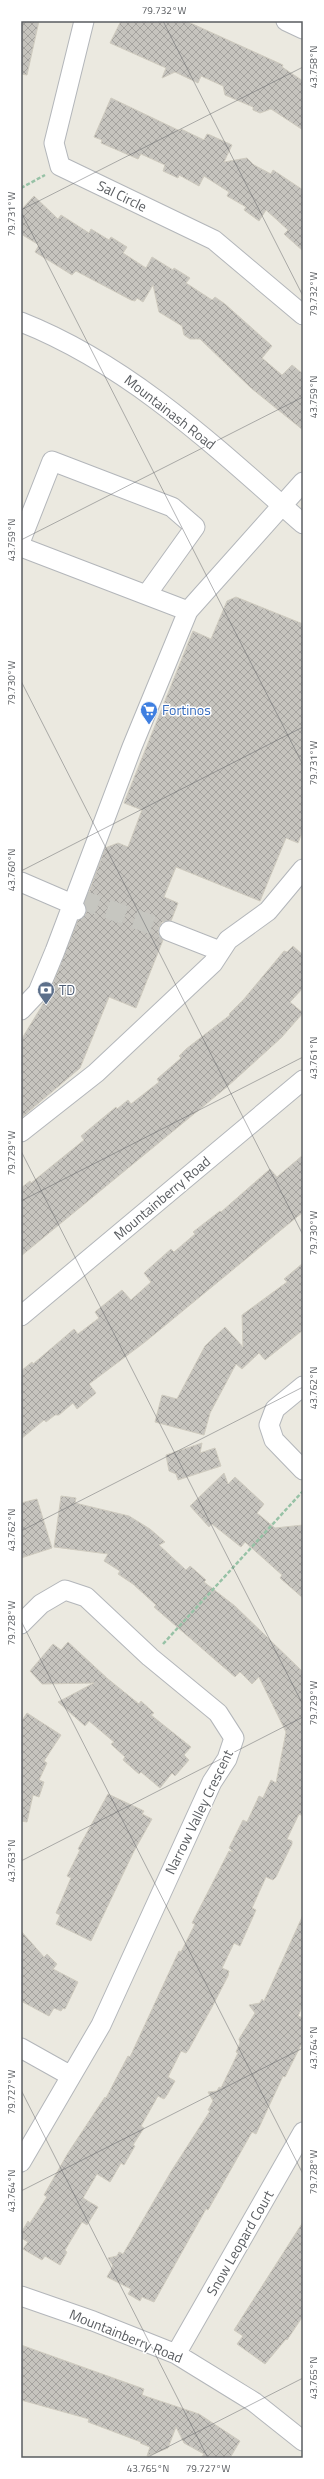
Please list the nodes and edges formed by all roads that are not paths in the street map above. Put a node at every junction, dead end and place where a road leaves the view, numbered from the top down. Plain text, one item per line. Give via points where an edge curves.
1 (84, 21) edge
2 (286, 21) edge
3 (303, 29) edge
4 (303, 315) edge
5 (22, 324) edge
6 (303, 482) edge
7 (282, 506) junction
8 (303, 524) edge
9 (21, 540) edge
10 (21, 547) edge
11 (147, 594) junction
12 (188, 611) junction
13 (303, 869) edge
14 (21, 882) edge
15 (76, 905) junction
16 (167, 937) tunnel mouth
17 (216, 957) junction
18 (21, 1010) edge
19 (303, 1080) edge
20 (21, 1132) edge
21 (21, 1316) edge
22 (303, 1386) edge
23 (303, 1470) edge
24 (21, 1624) edge
25 (21, 2048) edge
26 (71, 2076) junction
27 (303, 2132) edge
28 (21, 2162) edge
29 (21, 2296) edge
30 (176, 2354) junction
31 (303, 2441) edge

1 - 4 street, Sal Circle via 54,143 60,166 214,240
2 - 3 street
5 - 7 street, Mountainash Road via 125,376 202,436
6 - 7 street
7 - 8 street, Mountainash Road
7 - 12 street
9 - 11 street via 52,461 172,507 195,527
10 - 11 street
11 - 12 street
12 - 15 street via 132,747
13 - 17 street via 268,911 228,940
14 - 15 street
15 - 18 street via 38,992
16 - 17 street
17 - 20 street via 96,1073
19 - 21 street, Mountainberry Road
22 - 23 street via 275,1409 268,1425 274,1440
24 - 26 street, Narrow Valley Crescent via 41,1604 66,1590 86,1597 150,1657 218,1713 234,1738 227,1759 212,1782 101,2025
25 - 26 street
26 - 28 street, Narrow Valley Crescent
27 - 30 street, Snow Leopard Court
29 - 30 street, Mountainberry Road
30 - 31 street, Mountainberry Road via 254,2402

